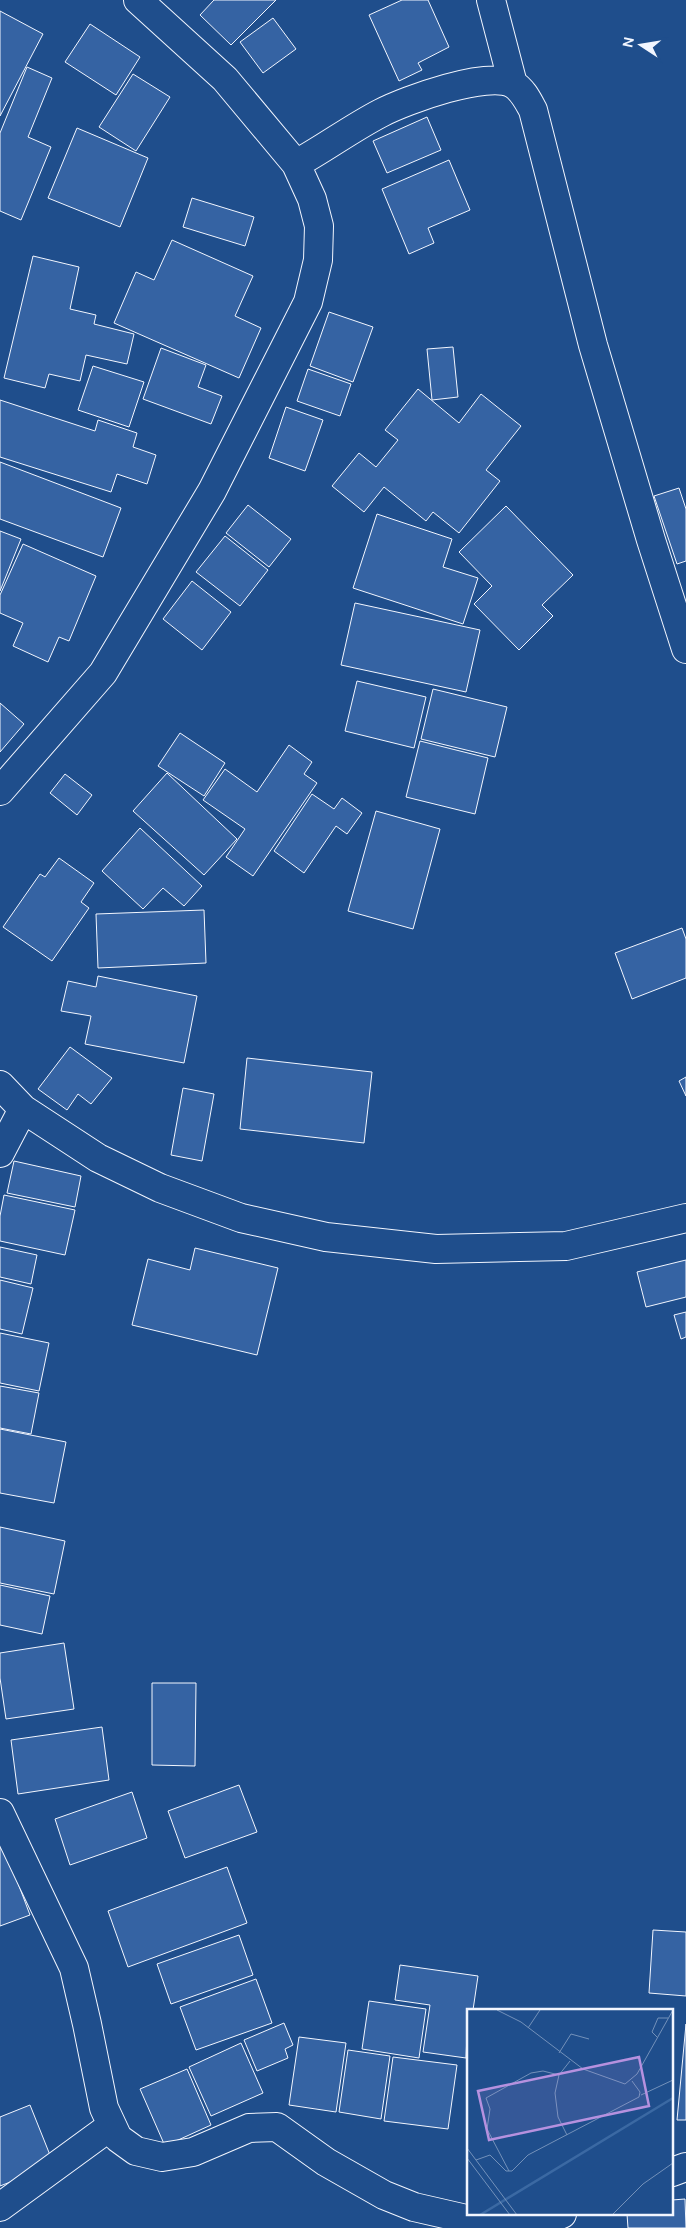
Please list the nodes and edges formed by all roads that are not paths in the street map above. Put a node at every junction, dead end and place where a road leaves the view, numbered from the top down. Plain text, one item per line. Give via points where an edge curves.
1 (138, 0) edge
2 (491, 0) edge
3 (512, 84) junction
4 (296, 164) junction
5 (686, 649) edge
6 (0, 791) edge
7 (0, 1085) edge
8 (24, 1109) junction
9 (0, 1153) edge
10 (686, 1218) edge
11 (0, 1813) edge
12 (111, 2126) junction
13 (686, 2167) edge
14 (674, 2171) edge
15 (0, 2206) edge
16 (557, 2216) edge

1 - 4 street via 225,79
2 - 3 street
3 - 4 street via 499,80 470,82 416,98 381,113
3 - 5 street via 526,96 533,110 593,345
4 - 6 street via 312,199 319,226 318,260 308,302 212,491 103,673
7 - 8 street
8 - 9 street
8 - 10 street via 98,1158 160,1188 241,1218 326,1237 436,1248 566,1246
11 - 12 street via 74,1968 104,2108
12 - 15 street
12 - 16 street via 118,2138 136,2151 162,2157 193,2152 249,2128 277,2127 326,2162 384,2195 414,2207 475,2221 533,2225
13 - 14 street

